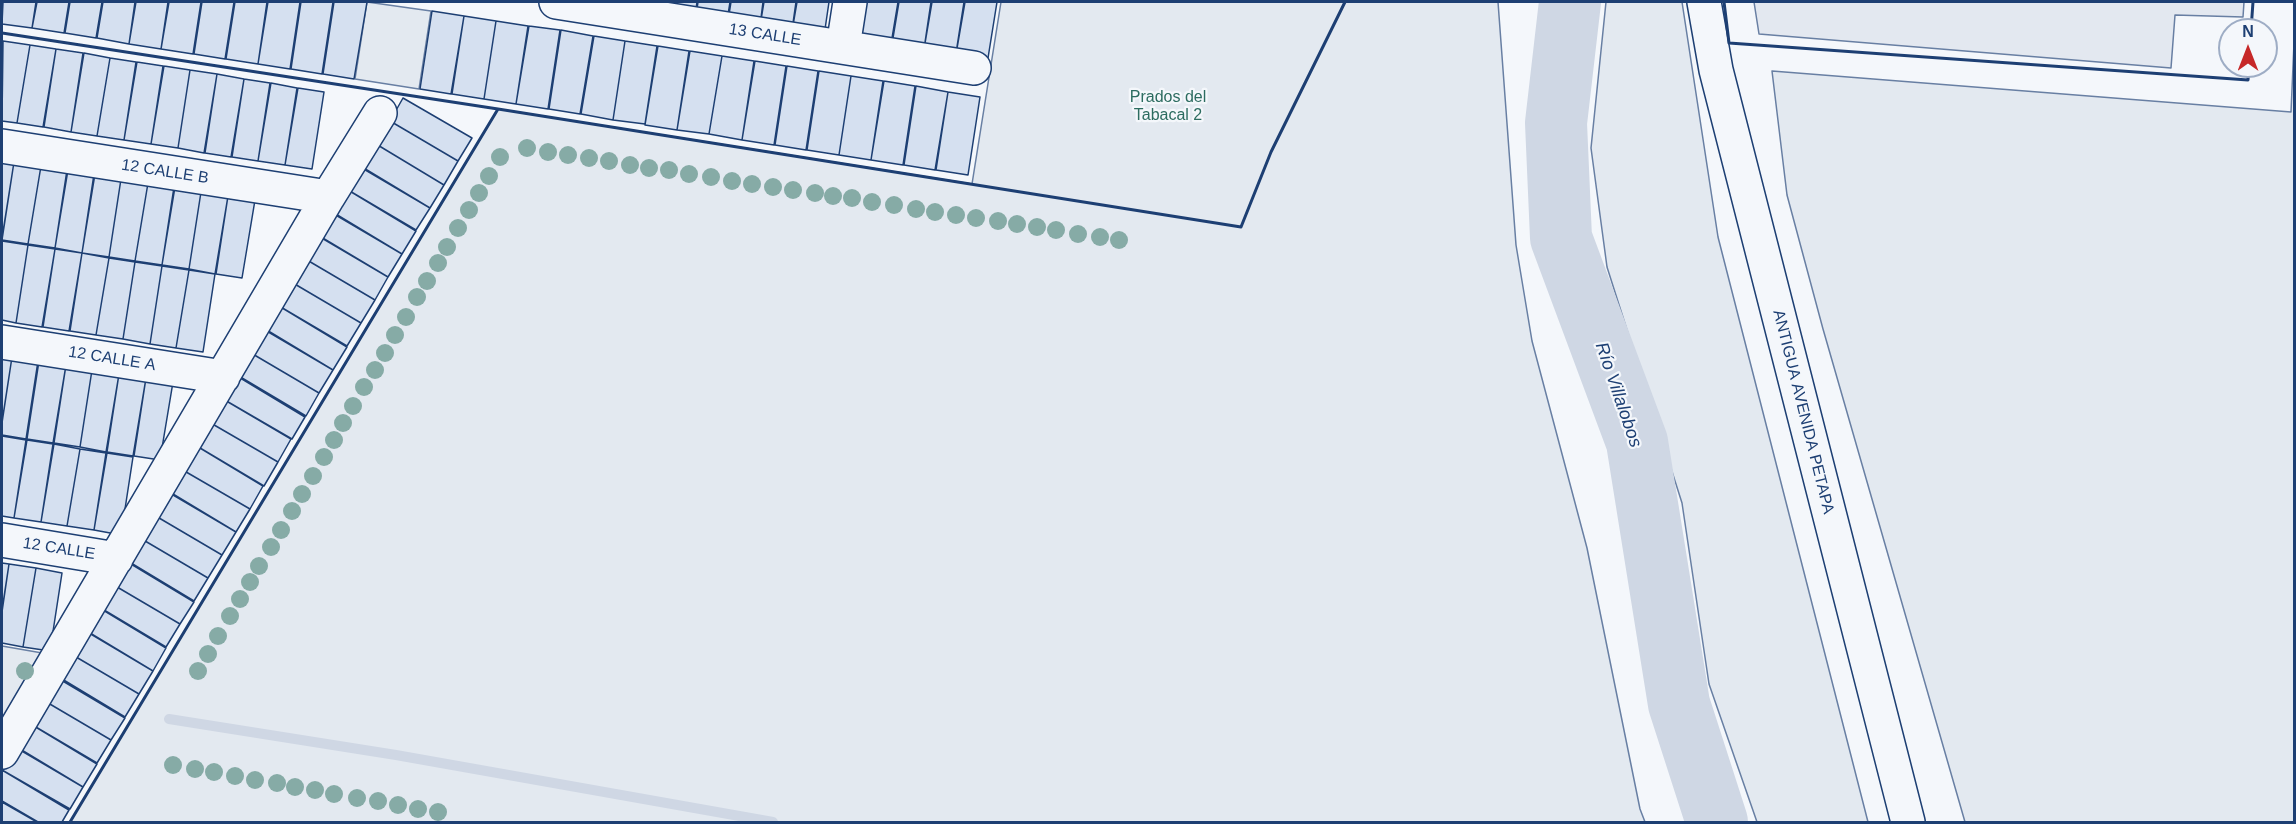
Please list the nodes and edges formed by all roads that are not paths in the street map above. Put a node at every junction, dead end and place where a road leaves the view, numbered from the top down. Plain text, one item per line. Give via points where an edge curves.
1 (556, 2) edge
2 (850, 2) edge
3 (1704, 2) edge
4 (640, 8) edge
5 (843, 47) junction
6 (974, 68) dead end
7 (380, 113) dead end
8 (2, 146) edge
9 (328, 197) junction
10 (2, 342) edge
11 (223, 377) junction
12 (2, 540) edge
13 (116, 559) junction
14 (2, 752) edge
15 (1908, 822) edge

1 - 4 street, 13 CALLE
2 - 5 street
3 - 15 street, ANTIGUA AVENIDA PETAPA via 1716,70
4 - 5 street, 13 CALLE
5 - 6 street, 13 CALLE
7 - 9 street
8 - 9 street, 12 CALLE B
9 - 11 street
10 - 11 street, 12 CALLE A
11 - 13 street
12 - 13 street, 12 CALLE
13 - 14 street

